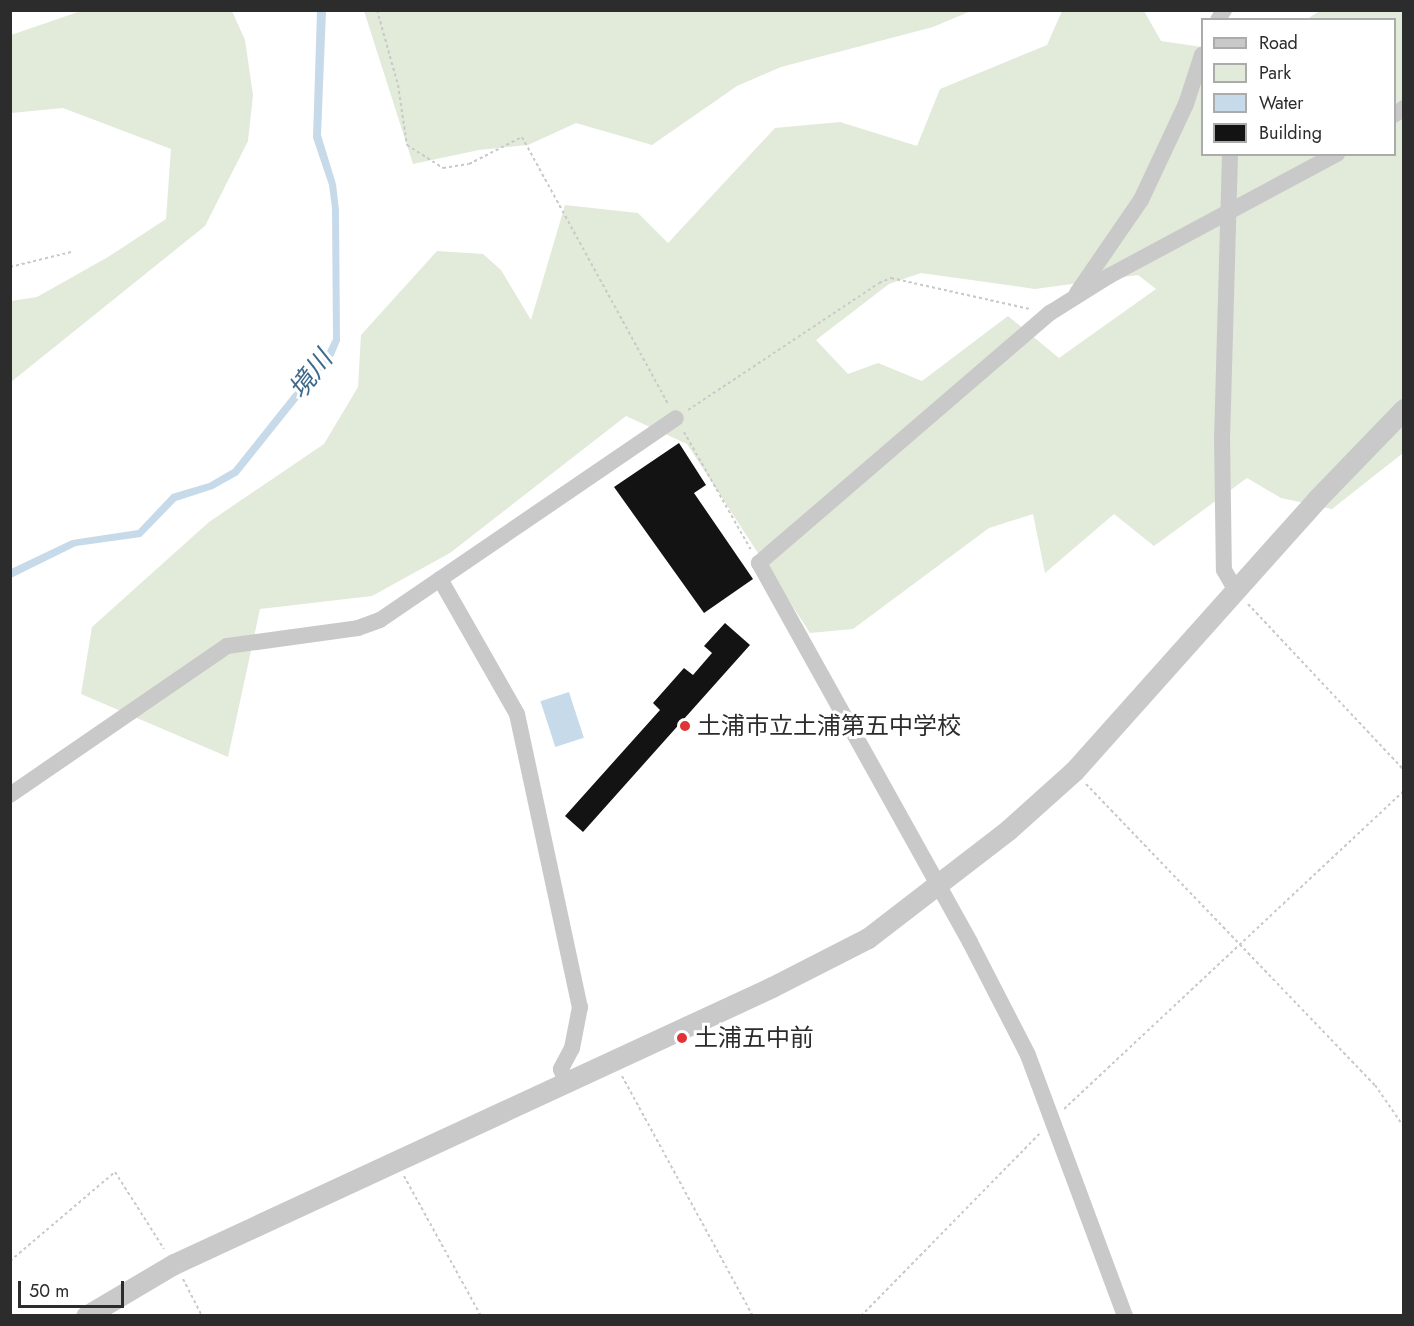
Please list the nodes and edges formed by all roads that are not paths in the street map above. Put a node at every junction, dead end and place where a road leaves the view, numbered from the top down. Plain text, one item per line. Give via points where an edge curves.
1 (1201, 61) edge
2 (1230, 156) edge
3 (1333, 156) edge
4 (1230, 214) junction
5 (1073, 298) junction
6 (1404, 409) edge
7 (676, 418) road end
8 (440, 579) junction
9 (1236, 591) junction
10 (10, 795) edge
11 (937, 887) junction
12 (566, 1083) junction
13 (86, 1316) edge
14 (1125, 1316) edge

1 - 5 street via 1186,104 1141,200
2 - 4 street
3 - 4 street
4 - 5 street
4 - 9 street via 1222,435 1224,570
5 - 11 street via 759,563
6 - 9 street
7 - 8 street
8 - 10 street via 380,620 358,628 227,646
8 - 12 street via 517,714 580,1007 572,1048 561,1069
9 - 11 street via 1074,771 1041,803
11 - 12 street via 868,938 829,960
11 - 14 street via 1028,1055 1055,1118
12 - 13 street via 174,1264

